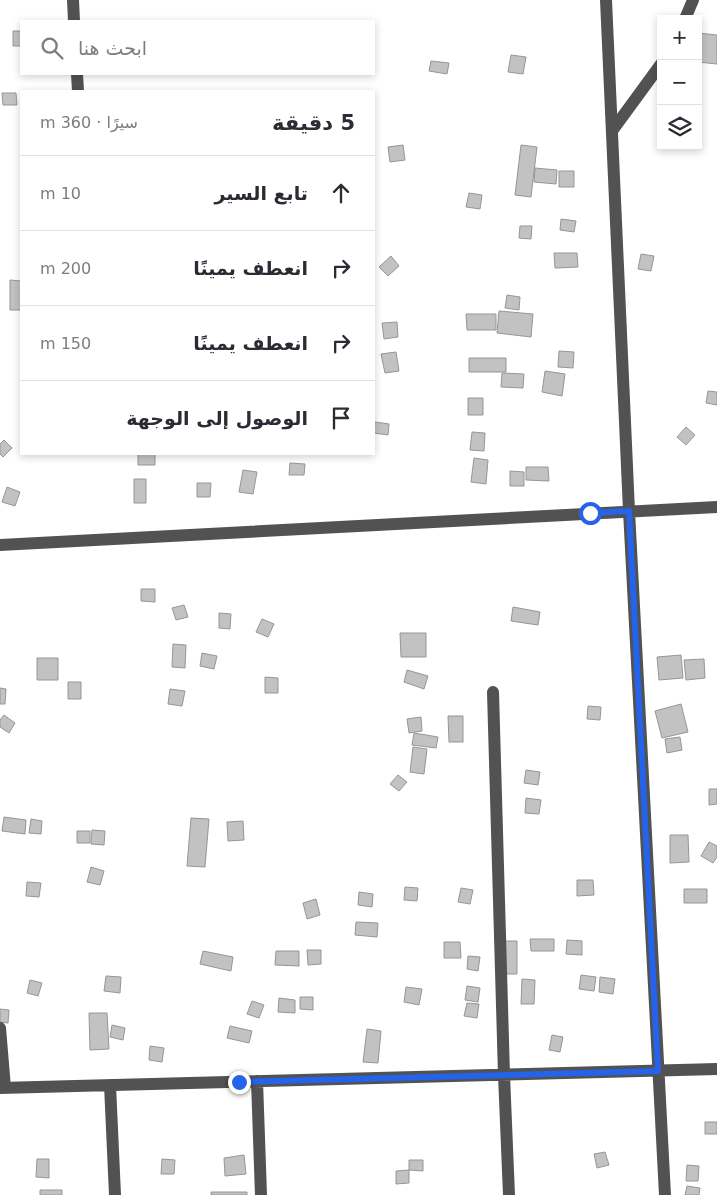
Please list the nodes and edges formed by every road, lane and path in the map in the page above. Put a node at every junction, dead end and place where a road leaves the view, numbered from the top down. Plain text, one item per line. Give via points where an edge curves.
1 (73, 0) edge
2 (606, 0) edge
3 (693, 0) edge
4 (687, 15) edge
5 (74, 20) edge
6 (657, 70) edge
7 (77, 75) edge
8 (78, 90) edge
9 (612, 132) junction
10 (717, 506) edge
11 (629, 511) junction
12 (0, 545) edge
13 (493, 692) dead end
14 (0, 1028) edge
15 (717, 1069) edge
16 (658, 1071) junction
17 (504, 1075) junction
18 (257, 1081) junction
19 (110, 1085) junction
20 (2, 1088) edge
21 (115, 1195) edge
22 (261, 1195) edge
23 (509, 1195) edge
24 (665, 1195) edge

1 - 5 street
2 - 9 street
3 - 4 street
6 - 9 street
7 - 8 street
9 - 11 street
10 - 11 street
11 - 12 street
11 - 16 street
13 - 17 street
14 - 20 street
15 - 16 street
16 - 17 street
16 - 24 street
17 - 18 street
17 - 23 street
18 - 19 street
18 - 22 street
19 - 20 street
19 - 21 street

